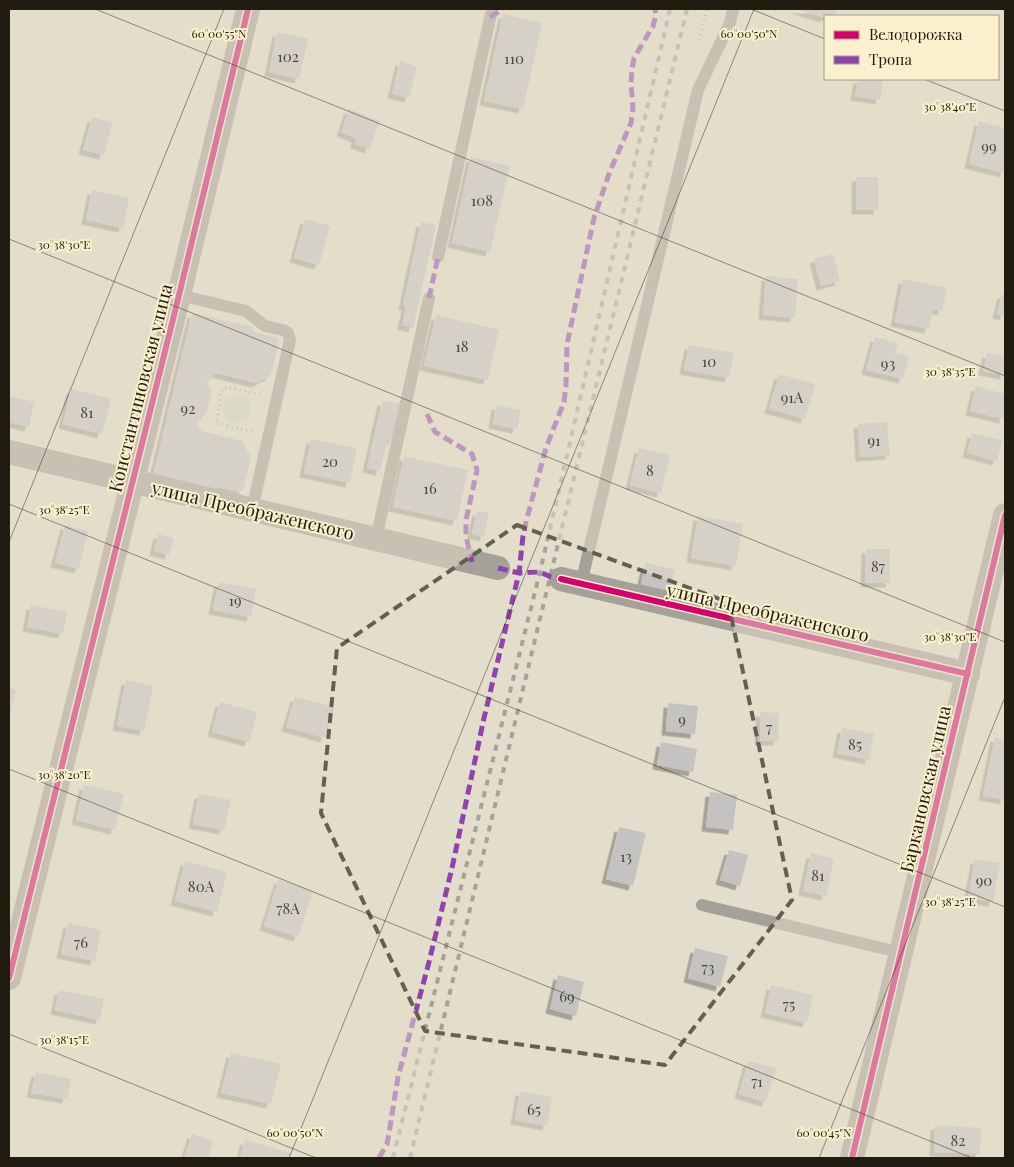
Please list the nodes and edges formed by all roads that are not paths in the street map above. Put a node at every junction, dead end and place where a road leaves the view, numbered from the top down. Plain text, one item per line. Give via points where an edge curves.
1 (248, 9) edge
2 (492, 9) edge
3 (733, 9) edge
4 (438, 257) dead end
5 (179, 295) junction
6 (429, 298) dead end
7 (9, 452) edge
8 (133, 483) junction
9 (252, 510) junction
10 (1005, 515) edge
11 (376, 539) junction
12 (498, 568) dead end
13 (571, 581) joint
14 (968, 674) junction
15 (702, 905) dead end
16 (902, 953) junction
17 (9, 978) edge
18 (852, 1158) edge

1 - 5 street, Константиновская улица
2 - 4 lane
3 - 13 lane via 730,23 698,90
5 - 8 street, Константиновская улица
5 - 9 lane via 246,311 265,326 288,333 290,340
6 - 11 lane
7 - 8 street, улица Преображенского
8 - 9 street, улица Преображенского
8 - 17 street, Константиновская улица
9 - 11 street, улица Преображенского
10 - 14 street, Баркановская улица
11 - 12 street, улица Преображенского
13 - 14 street, улица Преображенского
14 - 16 street, Баркановская улица
15 - 16 lane
16 - 18 street, Баркановская улица

